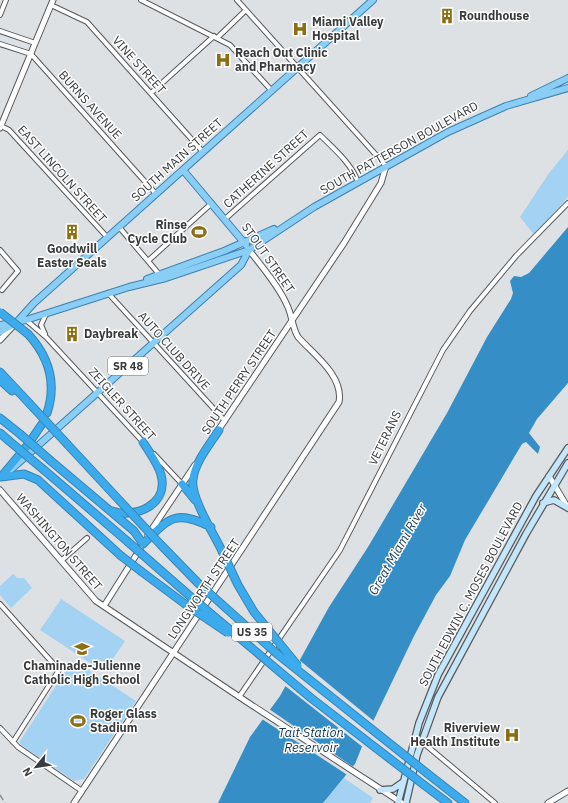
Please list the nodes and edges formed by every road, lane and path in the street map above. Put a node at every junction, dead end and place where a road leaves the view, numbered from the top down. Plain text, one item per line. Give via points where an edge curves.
1 (6, 0) edge
2 (141, 0) edge
3 (237, 0) edge
4 (373, 0) edge
5 (52, 3) edge
6 (246, 10) junction
7 (0, 15) edge
8 (0, 31) edge
9 (215, 37) junction
10 (35, 43) junction
11 (0, 44) edge
12 (31, 54) junction
13 (298, 68) junction
14 (568, 78) edge
15 (568, 88) edge
16 (272, 91) junction
17 (151, 93) junction
18 (522, 100) junction
19 (1, 124) edge
20 (203, 152) junction
21 (386, 166) junction
22 (183, 170) junction
23 (358, 182) junction
24 (156, 194) junction
25 (568, 202) edge
26 (212, 203) junction
27 (226, 219) junction
28 (289, 222) junction
29 (119, 227) junction
30 (107, 237) junction
31 (245, 243) junction
32 (0, 250) edge
33 (249, 250) junction
34 (149, 260) junction
35 (159, 274) junction
36 (129, 287) junction
37 (2, 290) dead end
38 (108, 293) junction
39 (0, 312) edge
40 (46, 314) junction
41 (26, 320) junction
42 (291, 321) junction
43 (16, 323) junction
44 (0, 325) edge
45 (0, 332) edge
46 (46, 336) junction
47 (0, 340) edge
48 (153, 343) junction
49 (0, 372) edge
50 (0, 380) edge
51 (338, 384) joint
52 (98, 392) junction
53 (28, 402) junction
54 (47, 413) dead end
55 (0, 418) edge
56 (225, 421) junction
57 (42, 424) dead end
58 (219, 430) junction
59 (0, 433) edge
60 (143, 442) junction
61 (568, 448) edge
62 (568, 463) edge
63 (549, 476) junction
64 (1, 478) edge
65 (182, 484) junction
66 (554, 485) junction
67 (0, 490) edge
68 (543, 503) junction
69 (568, 508) edge
70 (110, 510) junction
71 (205, 515) junction
72 (211, 527) junction
73 (87, 538) dead end
74 (143, 544) junction
75 (61, 561) junction
76 (485, 588) junction
77 (493, 593) junction
78 (0, 604) edge
79 (104, 606) junction
80 (455, 644) junction
81 (463, 648) junction
82 (174, 652) junction
83 (258, 654) junction
84 (438, 674) junction
85 (308, 678) junction
86 (446, 678) junction
87 (239, 697) junction
88 (0, 728) edge
89 (415, 736) junction
90 (422, 740) junction
91 (13, 742) junction
92 (403, 782) junction
93 (380, 790) junction
94 (82, 791) junction
95 (568, 791) edge
96 (399, 802) edge
97 (74, 803) edge
98 (406, 803) edge
99 (448, 803) edge
100 (464, 803) edge
101 (495, 803) edge
102 (548, 803) edge

1 - 7 street
2 - 9 street
3 - 6 street
4 - 13 main road, SOUTH MAIN STREET
5 - 10 street
5 - 17 street, VINE STREET via 85,20
6 - 9 street
6 - 13 street
8 - 10 street
9 - 16 street via 236,49
9 - 17 street
10 - 12 street
11 - 12 street
12 - 19 street
12 - 24 street, BURNS AVENUE
13 - 16 main road, SOUTH MAIN STREET
13 - 21 street
14 - 18 main road, SOUTH PATTERSON BOULEVARD
15 - 18 main road, SOUTH PATTERSON BOULEVARD
16 - 20 main road, SOUTH MAIN STREET
17 - 20 street, VINE STREET
18 - 21 main road, SOUTH PATTERSON BOULEVARD via 476,118
19 - 30 street, EAST LINCOLN STREET
20 - 22 main road, SOUTH MAIN STREET
21 - 23 main road, SOUTH PATTERSON BOULEVARD
21 - 42 street, SOUTH PERRY STREET via 381,183
22 - 24 main road, SOUTH MAIN STREET
22 - 26 main road, STOUT STREET
23 - 27 street, CATHERINE STREET via 354,172 342,157 320,135
23 - 28 main road, SOUTH PATTERSON BOULEVARD
24 - 29 main road, SOUTH MAIN STREET
25 - 87 street, VETERANS via 516,256 470,311 443,350 340,550
26 - 27 main road, STOUT STREET
26 - 34 street
27 - 31 main road, STOUT STREET
28 - 31 main road, SOUTH PATTERSON BOULEVARD
28 - 33 main road, SOUTH PATTERSON BOULEVARD
29 - 30 main road, SOUTH MAIN STREET
29 - 34 street
30 - 43 main road, SOUTH MAIN STREET
31 - 33 main road, STOUT STREET
31 - 35 main road, SOUTH PATTERSON BOULEVARD
32 - 37 street via 18,271
33 - 36 main road, SOUTH PATTERSON BOULEVARD via 166,278
33 - 42 street, STOUT STREET via 283,297
33 - 48 main road, SR 48 via 241,265
34 - 35 street
35 - 36 main road, SOUTH PATTERSON BOULEVARD
36 - 38 main road, SOUTH PATTERSON BOULEVARD
38 - 40 main road, SOUTH PATTERSON BOULEVARD
38 - 48 street, AUTO CLUB DRIVE
39 - 54 highway, bridge via 28,334 41,350 50,371 51,395
40 - 41 main road, SOUTH PATTERSON BOULEVARD
40 - 46 street via 41,325
41 - 43 main road, SOUTH PATTERSON BOULEVARD
41 - 46 street, ZEIGLER STREET
42 - 51 street, STOUT STREET via 298,337
42 - 56 street, SOUTH PERRY STREET
43 - 44 main road, SOUTH PATTERSON BOULEVARD
43 - 45 main road, SOUTH PATTERSON BOULEVARD
43 - 47 street, SOUTH MAIN STREET
46 - 52 street, ZEIGLER STREET
48 - 52 main road, SR 48
48 - 56 street, AUTO CLUB DRIVE
49 - 53 highway, US 35
50 - 53 highway
51 - 82 street, LONGWORTH STREET via 338,406
52 - 60 street, ZEIGLER STREET
52 - 64 main road, SR 48
53 - 85 highway, US 35, bridge via 198,583 247,628
55 - 70 highway, bridge
56 - 58 street, SOUTH PERRY STREET
57 - 64 highway
58 - 65 street, SOUTH PERRY STREET
58 - 71 highway via 192,481 195,495
59 - 83 highway, US 35, bridge
60 - 65 street, ZEIGLER STREET
60 - 70 highway via 161,475 159,496 151,505 139,512 124,514
61 - 63 main road, SOUTH EDWIN C. MOSES BOULEVARD
62 - 66 main road, SOUTH EDWIN C. MOSES BOULEVARD
63 - 66 street
63 - 76 main road, SOUTH EDWIN C. MOSES BOULEVARD
64 - 83 highway, bridge via 24,474 38,480 120,555
65 - 71 highway
65 - 74 street, SOUTH PERRY STREET
66 - 68 main road, SOUTH EDWIN C. MOSES BOULEVARD
66 - 69 street
67 - 75 street, WASHINGTON STREET
68 - 69 main road via 554,500
68 - 77 main road, SOUTH EDWIN C. MOSES BOULEVARD
70 - 74 highway via 136,533
71 - 72 highway
72 - 74 highway via 191,517 172,519 163,524
72 - 85 highway, bridge via 238,585 258,617
73 - 75 street
74 - 79 street, SOUTH PERRY STREET
75 - 79 street, WASHINGTON STREET via 96,601
76 - 77 main road
76 - 80 main road, SOUTH EDWIN C. MOSES BOULEVARD
77 - 81 main road, SOUTH EDWIN C. MOSES BOULEVARD
78 - 91 street via 59,670
79 - 82 street, WASHINGTON STREET
80 - 81 main road
80 - 84 main road, SOUTH EDWIN C. MOSES BOULEVARD
81 - 86 main road, SOUTH EDWIN C. MOSES BOULEVARD
82 - 87 street, WASHINGTON STREET
82 - 94 street, LONGWORTH STREET
83 - 99 highway, US 35, bridge
84 - 86 main road
84 - 89 main road, SOUTH EDWIN C. MOSES BOULEVARD
85 - 100 highway, US 35, bridge
86 - 90 main road, SOUTH EDWIN C. MOSES BOULEVARD
87 - 93 street, WASHINGTON STREET
88 - 91 street
89 - 90 street
89 - 92 main road, SOUTH EDWIN C. MOSES BOULEVARD
90 - 98 main road, SOUTH EDWIN C. MOSES BOULEVARD
90 - 101 street
91 - 94 street
92 - 93 main road via 394,789
92 - 96 main road, SOUTH EDWIN C. MOSES BOULEVARD
93 - 96 street
94 - 97 street, LONGWORTH STREET
95 - 102 street

